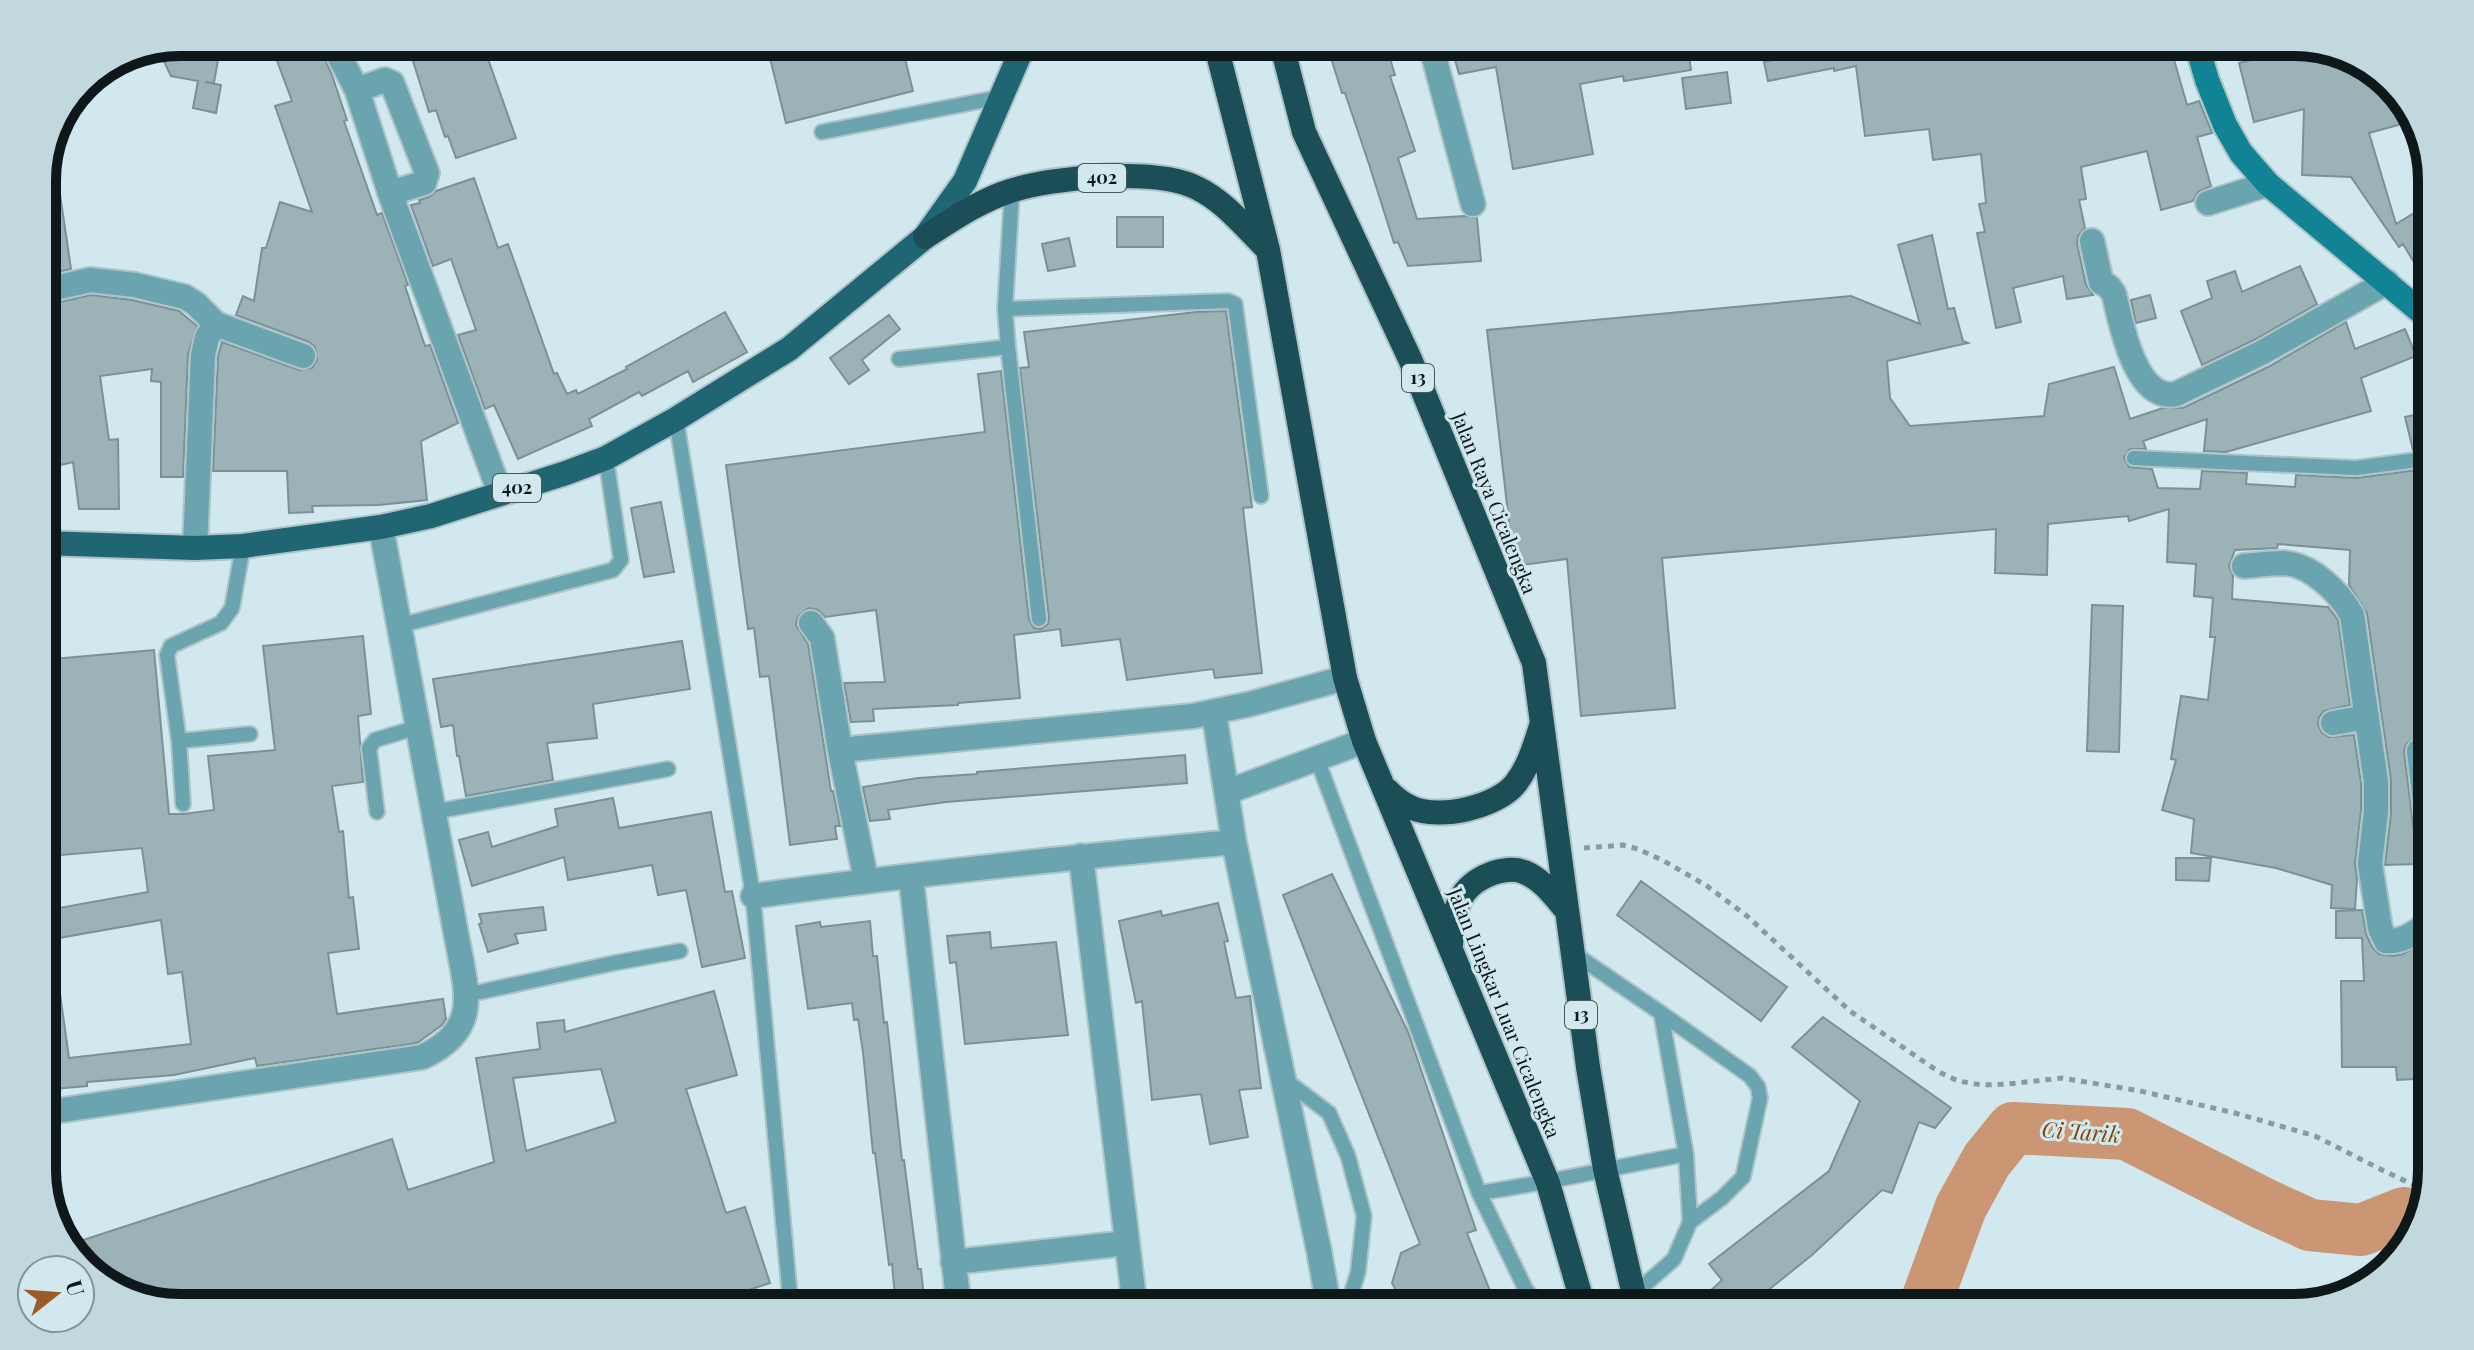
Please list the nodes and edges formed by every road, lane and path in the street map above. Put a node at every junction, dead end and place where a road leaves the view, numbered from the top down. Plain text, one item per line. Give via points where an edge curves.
1 (339, 56) edge
2 (1019, 56) edge
3 (1219, 56) edge
4 (1285, 56) edge
5 (1434, 56) edge
6 (2200, 56) edge
7 (357, 90) junction
8 (1001, 97) junction
9 (822, 132) dead end
10 (2268, 184) junction
11 (1012, 191) junction
12 (390, 193) junction
13 (2208, 203) dead end
14 (1473, 204) dead end
15 (925, 237) junction
16 (2092, 241) dead end
17 (1268, 250) junction
18 (2387, 282) junction
19 (56, 288) edge
20 (1005, 309) junction
21 (2418, 309) edge
22 (216, 324) junction
23 (1008, 347) junction
24 (303, 356) dead end
25 (899, 359) dead end
26 (676, 419) junction
27 (606, 458) junction
28 (2134, 458) dead end
29 (2418, 460) edge
30 (500, 493) junction
31 (1261, 496) dead end
32 (381, 527) junction
33 (56, 543) edge
34 (243, 546) junction
35 (195, 548) junction
36 (2244, 566) dead end
37 (1039, 619) dead end
38 (811, 623) dead end
39 (398, 626) junction
40 (1345, 678) junction
41 (1214, 713) junction
42 (2367, 717) junction
43 (1543, 720) junction
44 (2333, 723) dead end
45 (418, 727) junction
46 (250, 734) dead end
47 (179, 741) junction
48 (1364, 741) junction
49 (840, 750) junction
50 (1317, 759) junction
51 (668, 769) dead end
52 (1382, 784) junction
53 (1227, 792) junction
54 (183, 804) dead end
55 (377, 812) dead end
56 (433, 812) junction
57 (1234, 842) junction
58 (1560, 852) junction
59 (1081, 856) junction
60 (911, 877) junction
61 (866, 880) junction
62 (753, 896) junction
63 (1566, 910) junction
64 (2418, 931) edge
65 (1451, 946) junction
66 (680, 951) dead end
67 (1572, 952) junction
68 (466, 995) junction
69 (1661, 1013) junction
70 (1283, 1078) junction
71 (56, 1111) edge
72 (1686, 1154) junction
73 (1605, 1169) junction
74 (1548, 1183) junction
75 (2417, 1186) edge
76 (1479, 1193) junction
77 (1690, 1222) junction
78 (1127, 1243) junction
79 (953, 1262) junction
80 (790, 1294) edge
81 (957, 1294) edge
82 (1133, 1294) edge
83 (1327, 1294) edge
84 (1351, 1294) edge
85 (1530, 1294) edge
86 (1580, 1294) edge
87 (1633, 1294) edge
88 (1642, 1294) edge

1 - 7 street
2 - 8 main road, 402
3 - 17 highway
4 - 43 highway, Jalan Raya Cicalengka / 13 via 1304,132 1410,359 1534,663
5 - 14 street
6 - 10 street via 2225,125
7 - 12 street
7 - 12 street via 385,80 392,83 427,173 424,183
8 - 9 lane
8 - 15 main road, 402 via 965,181
10 - 13 street
10 - 18 street
11 - 15 highway, 402 via 971,208
11 - 17 highway, 402 via 1132,175 1182,182 1214,198
11 - 20 lane
12 - 30 street
15 - 26 main road, 402 via 789,349
16 - 18 street via 2101,282 2114,294 2135,365 2151,389 2166,396 2261,353
17 - 40 highway
18 - 21 street
19 - 22 street via 90,280 135,285 185,297
20 - 23 lane
20 - 31 lane via 1235,304
22 - 24 street
22 - 35 street via 203,355
23 - 25 lane
23 - 37 lane
26 - 27 main road, 402
26 - 62 lane
27 - 30 main road, 402
27 - 39 lane via 621,560 613,570
28 - 29 lane via 2356,468
30 - 32 main road, 402
32 - 34 main road, 402
32 - 39 street
33 - 35 main road, 402
34 - 35 main road, 402
34 - 47 lane via 232,608 221,623 171,646 167,655
36 - 42 street via 2285,563 2327,584 2344,601 2352,615
38 - 49 street via 822,638
39 - 45 street
40 - 41 street
40 - 48 highway
41 - 49 street
41 - 53 street
42 - 44 street
42 - 64 street via 2376,782 2370,864 2380,928 2386,941 2393,942
43 - 52 highway via 1517,783 1487,804 1422,811 1394,798
43 - 58 highway, 13
45 - 55 lane via 375,740 369,748
45 - 56 street
46 - 47 lane
47 - 54 lane
48 - 50 street
48 - 52 highway, Jalan Lingkar Luar Cicalengka
49 - 61 street
50 - 53 street
50 - 76 lane
51 - 56 lane
52 - 65 highway, Jalan Lingkar Luar Cicalengka
53 - 57 street
56 - 68 street
57 - 59 street
57 - 70 street
58 - 63 highway, 13
58 - 75 path via 1623,845 1681,870 1747,916 1850,1011 1958,1081 1982,1085 2062,1078 2140,1091 2315,1136
59 - 60 street
59 - 78 street
60 - 61 street
60 - 79 street
61 - 62 street
62 - 80 lane
63 - 65 highway via 1540,881 1521,870 1502,870 1465,889 1454,915
63 - 67 highway, 13
65 - 74 highway, Jalan Lingkar Luar Cicalengka
66 - 68 lane
67 - 69 lane
67 - 73 highway, 13
68 - 71 street via 465,1017 452,1038 422,1057
69 - 72 lane
69 - 77 lane via 1750,1076 1760,1098 1743,1177
70 - 83 street
70 - 84 lane via 1329,1113 1348,1156 1364,1216
72 - 73 lane
72 - 77 lane
73 - 74 lane
73 - 87 highway, 13
74 - 76 lane
74 - 86 highway, Jalan Lingkar Luar Cicalengka
76 - 85 lane
77 - 88 lane via 1674,1259
78 - 79 street
78 - 82 street
79 - 81 street

